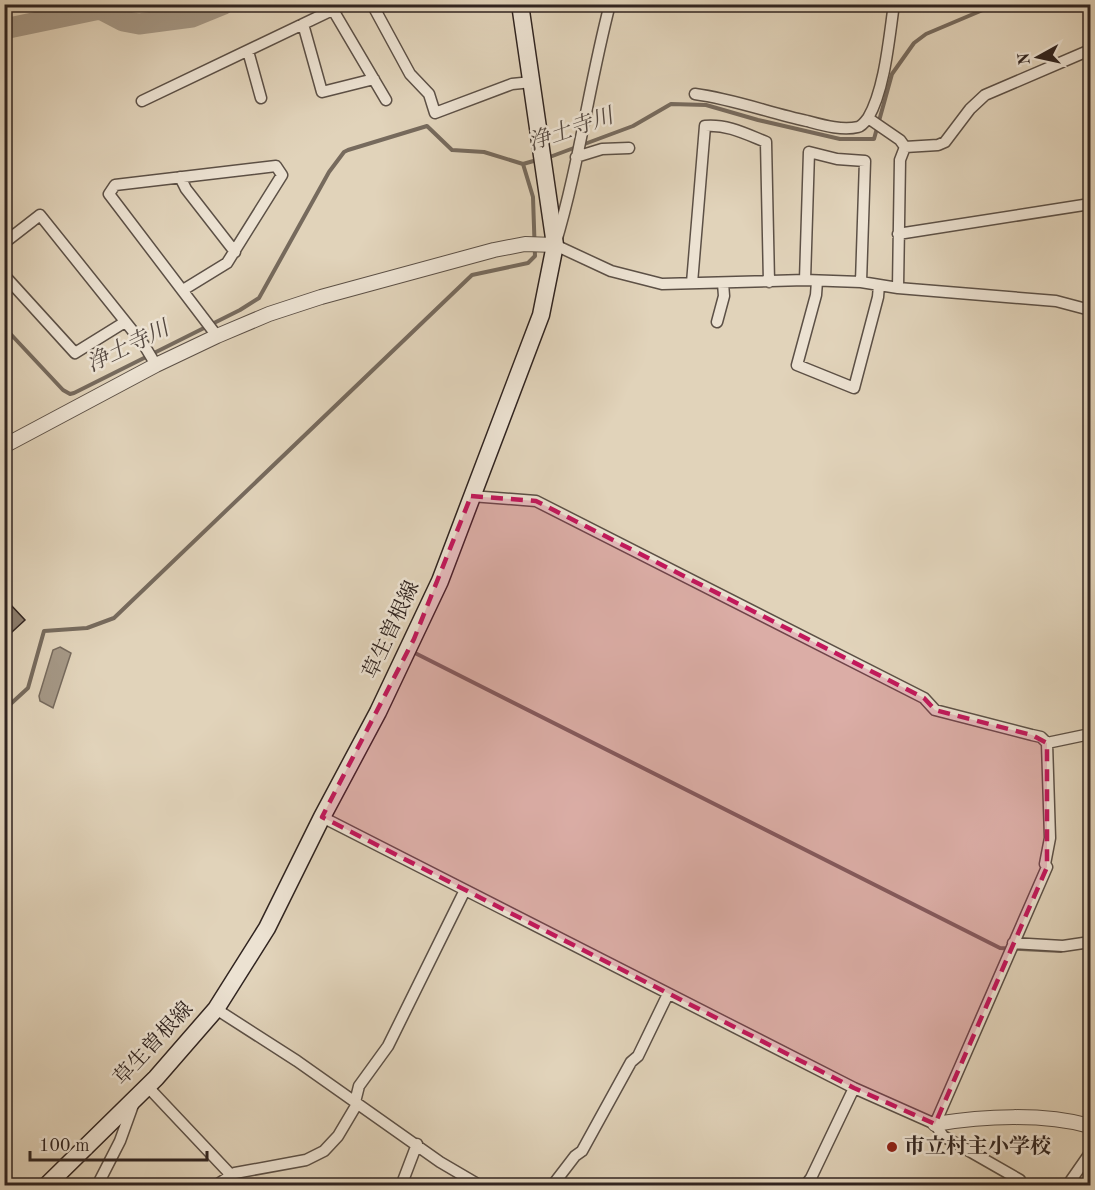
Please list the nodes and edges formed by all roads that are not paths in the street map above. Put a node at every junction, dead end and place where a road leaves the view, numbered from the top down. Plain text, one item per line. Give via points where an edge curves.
1 (345, 4) edge
2 (372, 4) edge
3 (520, 4) edge
4 (610, 4) edge
5 (894, 4) edge
6 (333, 10) junction
7 (303, 24) junction
8 (1090, 50) edge
9 (248, 51) junction
10 (374, 79) junction
11 (532, 82) junction
12 (695, 94) dead end
13 (261, 98) dead end
14 (387, 100) dead end
15 (142, 101) dead end
16 (869, 119) junction
17 (905, 147) junction
18 (629, 148) dead end
19 (576, 156) junction
20 (180, 177) junction
21 (1090, 204) edge
22 (898, 234) junction
23 (4, 243) edge
24 (555, 245) junction
25 (235, 252) junction
26 (4, 275) edge
27 (805, 280) junction
28 (817, 281) junction
29 (769, 282) junction
30 (861, 282) junction
31 (692, 283) junction
32 (723, 283) junction
33 (879, 285) junction
34 (898, 288) junction
35 (183, 290) junction
36 (1090, 310) edge
37 (125, 322) junction
38 (717, 322) dead end
39 (217, 336) junction
40 (156, 365) junction
41 (4, 446) edge
42 (471, 496) junction
43 (1090, 734) edge
44 (1047, 744) junction
45 (322, 817) junction
46 (465, 890) junction
47 (1090, 942) edge
48 (1013, 943) junction
49 (668, 994) junction
50 (216, 1009) junction
51 (147, 1086) junction
52 (854, 1088) junction
53 (135, 1099) junction
54 (356, 1103) junction
55 (935, 1124) junction
56 (1090, 1126) edge
57 (417, 1144) junction
58 (1090, 1153) edge
59 (231, 1175) junction
60 (46, 1185) edge
61 (97, 1185) edge
62 (215, 1185) edge
63 (401, 1185) edge
64 (481, 1185) edge
65 (552, 1185) edge
66 (805, 1185) edge
67 (1023, 1185) edge
68 (1067, 1185) edge

1 - 6 street
2 - 11 street via 410,74 429,94 435,113 512,84
3 - 11 main road, 草生曽根線
4 - 19 street
5 - 16 street via 885,64
6 - 7 street
6 - 10 street
7 - 9 street
7 - 10 street via 322,92
8 - 17 street via 985,94 945,142
9 - 13 street
9 - 15 street
10 - 14 street
11 - 24 main road, 草生曽根線
12 - 16 street via 832,127 856,128
16 - 17 street
17 - 22 street via 900,160
18 - 19 street via 602,149
19 - 24 street
20 - 25 street
20 - 25 street via 276,166 282,175
20 - 35 street via 115,185 109,194
21 - 22 street
22 - 34 street
23 - 37 street via 40,215
24 - 31 street via 611,271 662,284
24 - 39 street via 525,244 494,250 321,297
24 - 42 main road, 草生曽根線 via 541,315
25 - 35 street via 227,263
26 - 37 street via 75,353
27 - 28 street
27 - 29 street
27 - 30 street via 809,152 865,161
28 - 30 street
28 - 33 street via 797,365 854,388
29 - 31 street via 766,142 715,125 705,126
29 - 32 street
30 - 33 street
31 - 32 street
32 - 38 street
33 - 34 street
34 - 36 street via 1056,301
35 - 39 street
37 - 40 street
39 - 40 street
40 - 41 street
42 - 44 street via 536,501 924,698 935,710 1041,737
42 - 45 main road, 草生曽根線 via 414,639
43 - 44 street
44 - 48 street via 1047,867
45 - 46 street
45 - 50 main road, 草生曽根線 via 267,928
46 - 49 street
46 - 54 street via 388,1046 358,1086
47 - 48 street via 1063,946
48 - 55 street
49 - 52 street
49 - 65 street via 638,1056 582,1151
50 - 51 main road, 草生曽根線
50 - 54 street
51 - 53 main road, 草生曽根線
51 - 59 street
52 - 55 street
52 - 66 street
53 - 60 main road, 草生曽根線
53 - 61 street via 120,1141
54 - 57 street
54 - 59 street via 338,1136 324,1151 306,1160
55 - 56 street via 1042,1118
55 - 67 street via 943,1136
57 - 63 street
57 - 64 street
58 - 68 street
59 - 62 street

